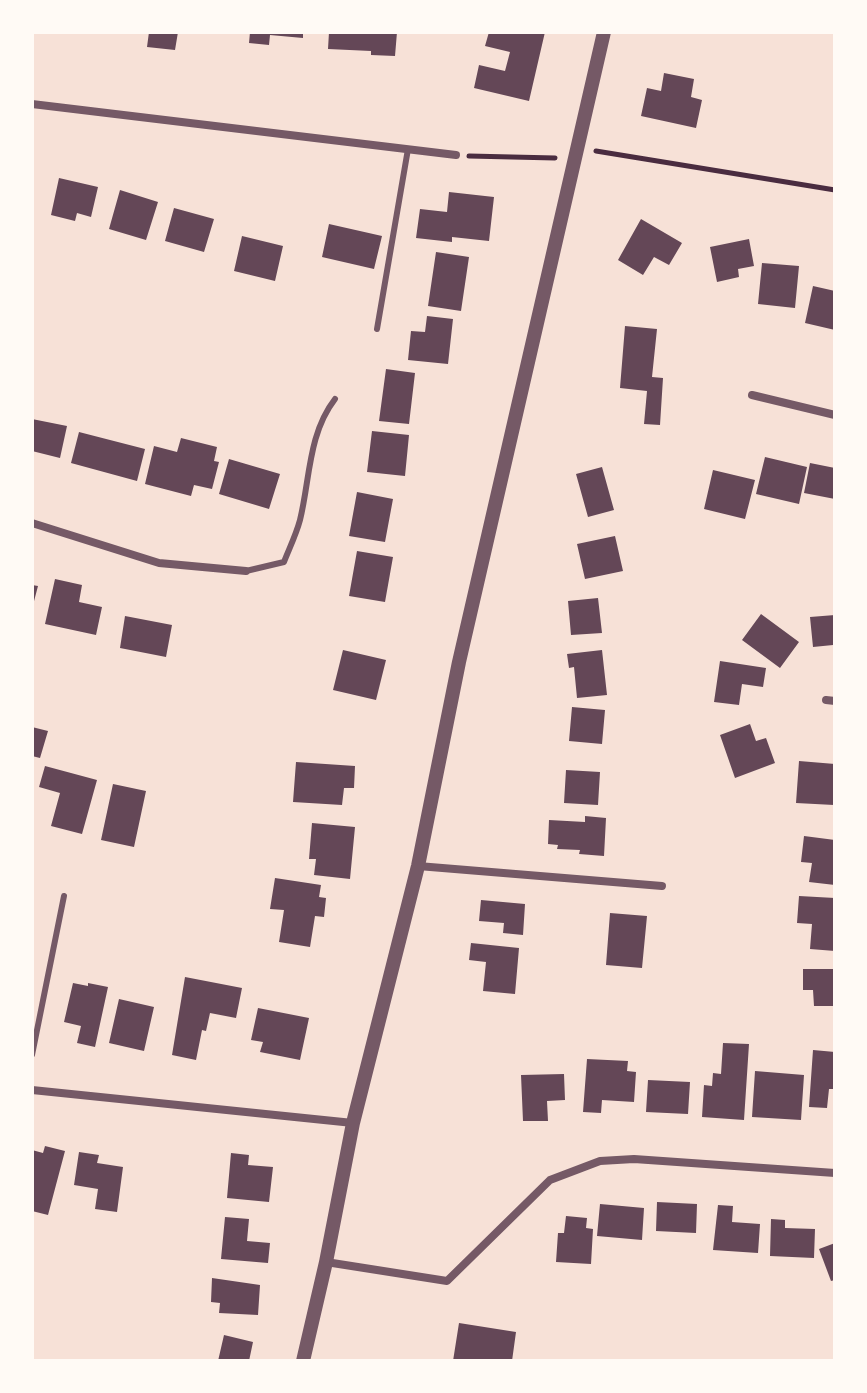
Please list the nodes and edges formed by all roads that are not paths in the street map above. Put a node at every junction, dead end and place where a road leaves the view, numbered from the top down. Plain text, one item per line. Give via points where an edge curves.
1 (604, 32) edge
2 (32, 104) edge
3 (408, 149) junction
4 (456, 155) road end
5 (377, 329) dead end
6 (752, 395) dead end
7 (335, 399) dead end
8 (835, 415) edge
9 (32, 523) edge
10 (246, 571) joint
11 (418, 866) junction
12 (662, 886) dead end
13 (64, 896) dead end
14 (32, 1055) edge
15 (32, 1090) edge
16 (353, 1123) junction
17 (835, 1173) edge
18 (326, 1262) junction
19 (303, 1361) edge

1 - 11 street via 459,662
2 - 3 street
3 - 4 street
3 - 5 lane
6 - 8 street
7 - 10 lane via 326,410 309,463 300,521 284,562
9 - 10 street via 159,563
11 - 12 street
11 - 16 street
13 - 14 lane
15 - 16 street
16 - 18 street
17 - 18 street via 600,1161 550,1180 447,1281
18 - 19 street

